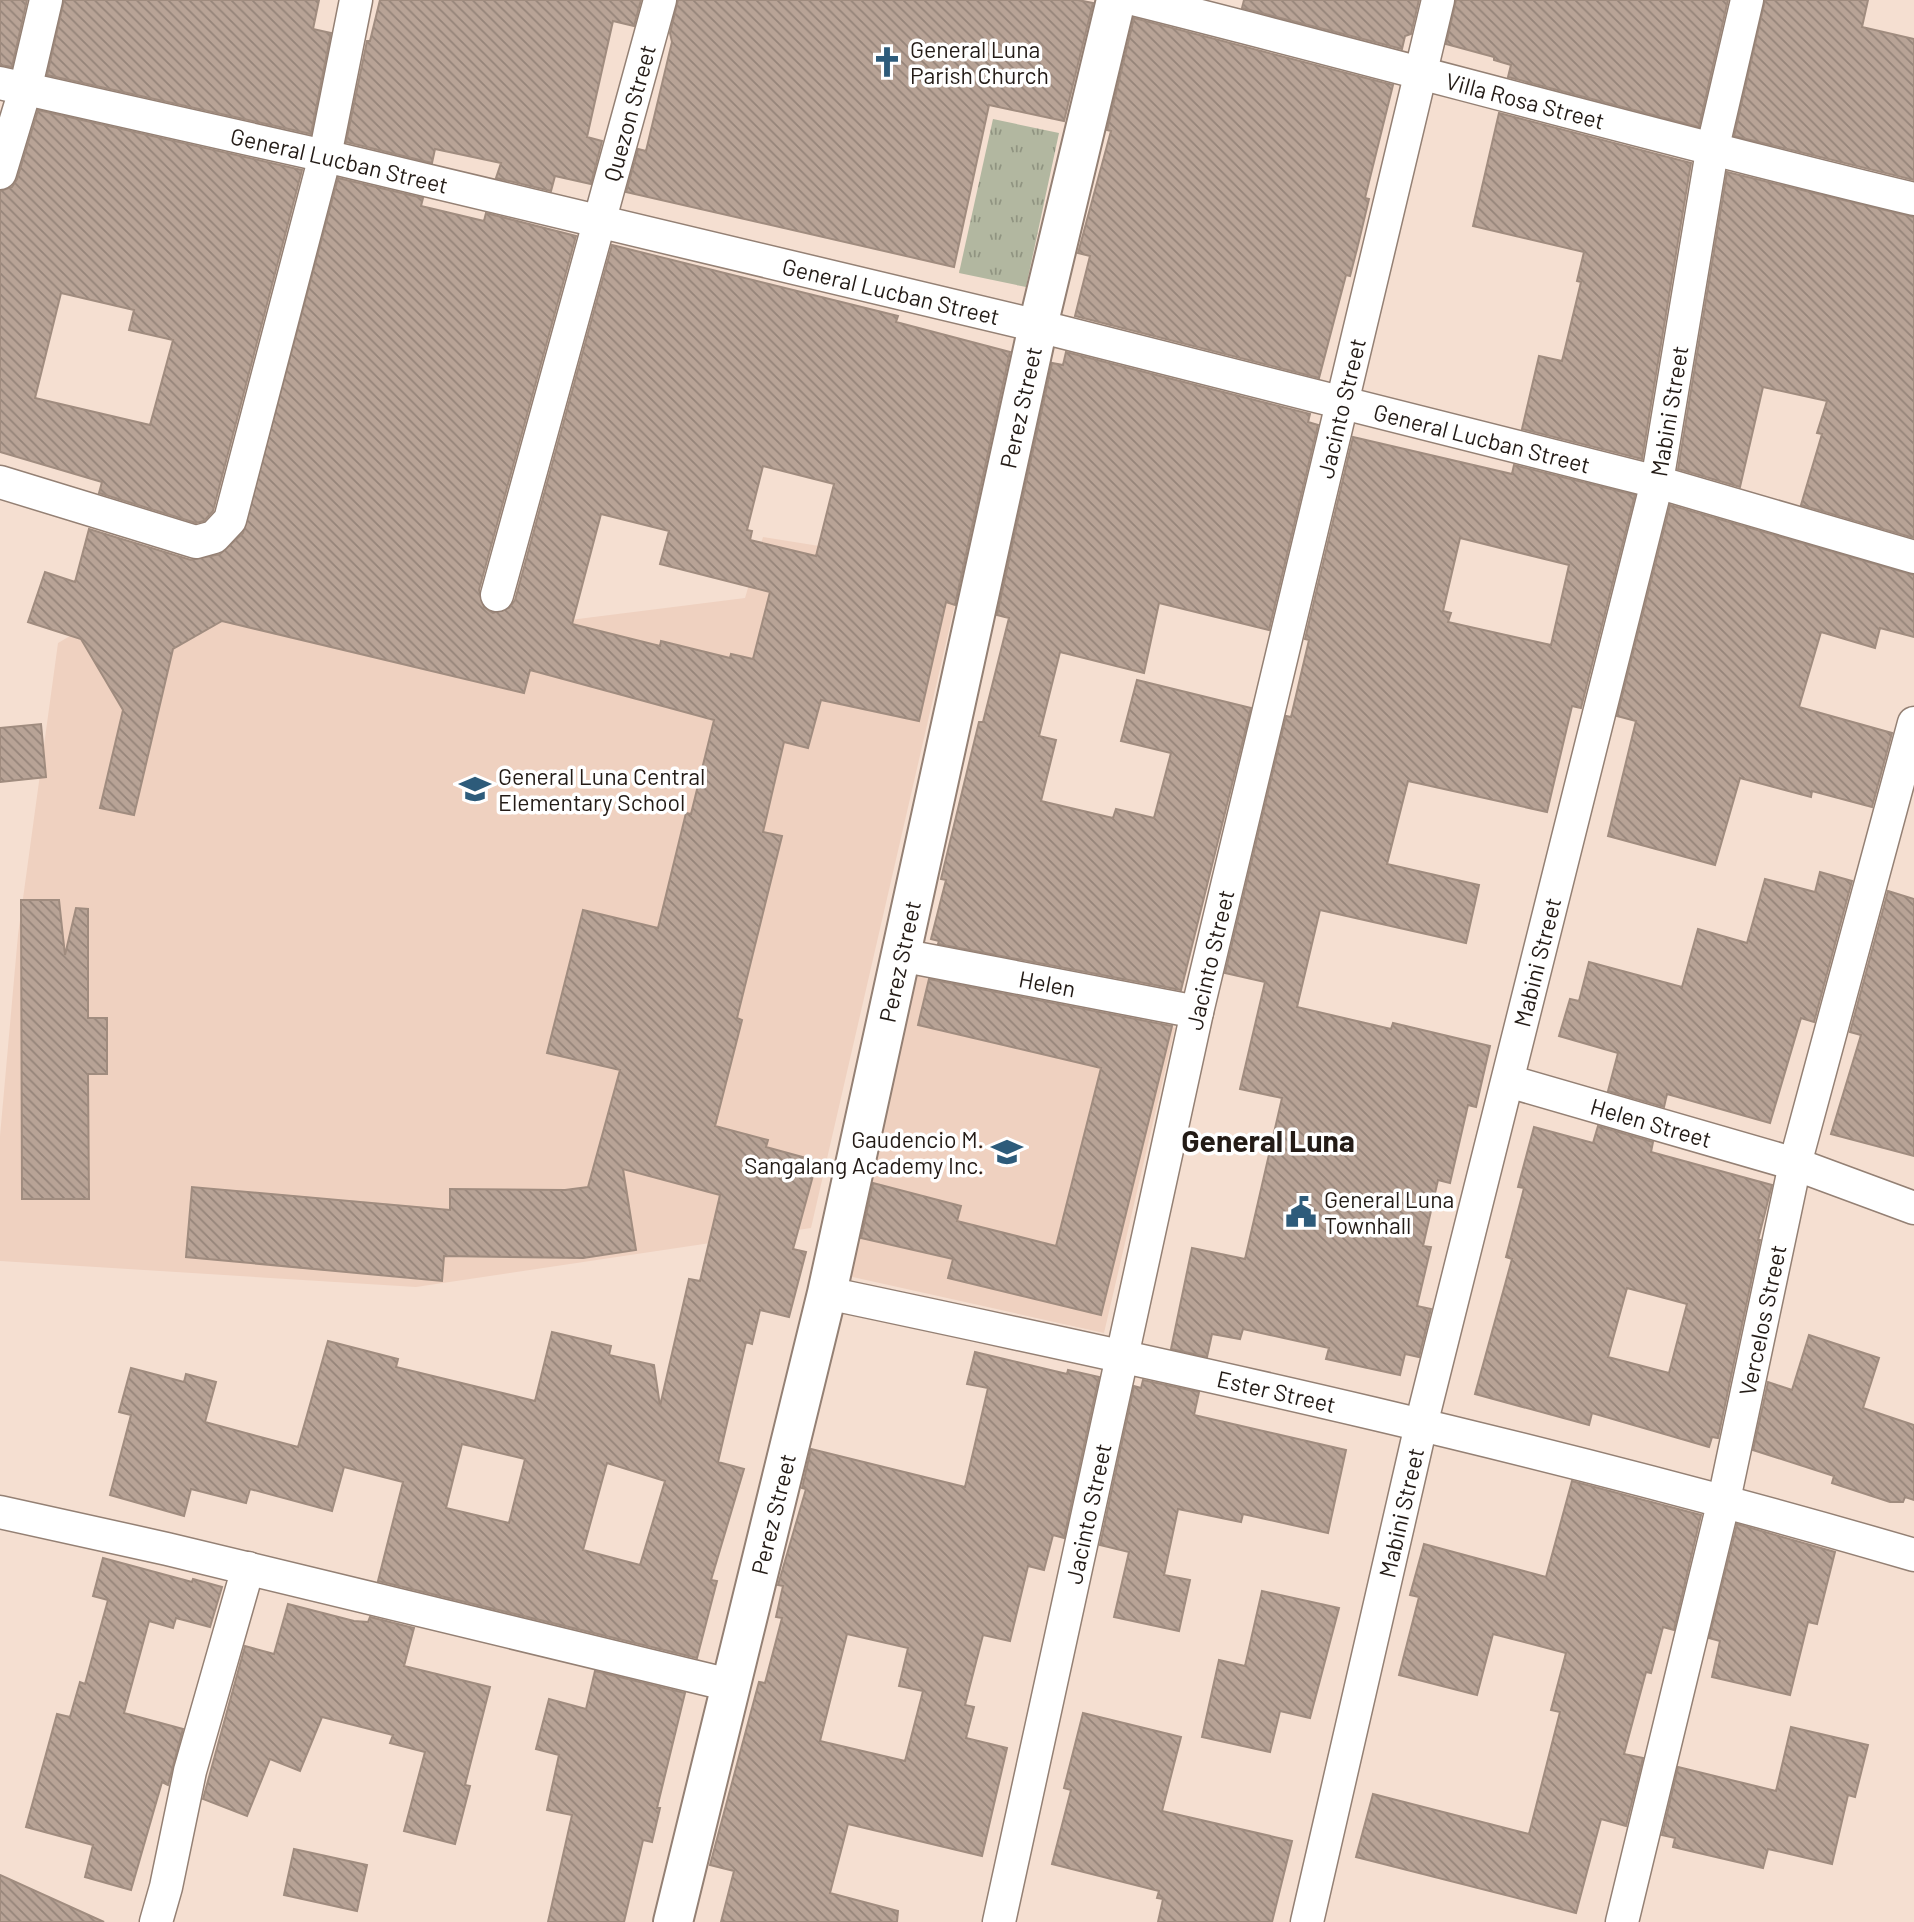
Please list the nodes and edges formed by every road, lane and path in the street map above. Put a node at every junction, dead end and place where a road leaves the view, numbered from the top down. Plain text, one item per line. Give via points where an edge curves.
1 (46, 0) edge
2 (356, 0) edge
3 (660, 0) edge
4 (1116, 0) edge
5 (1137, 0) edge
6 (1438, 0) edge
7 (1747, 0) edge
8 (1421, 71) junction
9 (13, 87) edge
10 (1712, 151) junction
11 (325, 156) junction
12 (0, 173) edge
13 (1914, 200) edge
14 (597, 223) junction
15 (1038, 326) junction
16 (1342, 404) junction
17 (0, 482) edge
18 (1657, 482) junction
19 (1914, 557) edge
20 (497, 595) dead end
21 (1914, 723) edge
22 (900, 955) junction
23 (1197, 1012) junction
24 (1508, 1081) junction
25 (1795, 1164) junction
26 (1914, 1208) edge
27 (827, 1293) junction
28 (1120, 1355) junction
29 (1421, 1424) junction
30 (1724, 1500) junction
31 (0, 1512) edge
32 (1914, 1555) edge
33 (247, 1568) junction
34 (730, 1685) junction
35 (156, 1922) edge
36 (673, 1922) edge
37 (999, 1922) edge
38 (1307, 1922) edge
39 (1622, 1922) edge

1 - 9 street
2 - 11 street
3 - 14 street, Quezon Street
4 - 15 street, Perez Street
5 - 8 street, Villa Rosa Street
6 - 8 street, Jacinto Street
7 - 10 street, Mabini Street
8 - 10 street, Villa Rosa Street
8 - 16 street, Jacinto Street
9 - 11 street, General Lucban Street
9 - 12 street
10 - 13 street, Villa Rosa Street
10 - 18 street, Mabini Street
11 - 14 street, General Lucban Street
11 - 17 street via 241,485 230,520 214,537 196,542 172,537
14 - 15 street, General Lucban Street
14 - 20 street, Quezon Street
15 - 16 street, General Lucban Street
15 - 22 street, Perez Street
16 - 18 street, General Lucban Street
16 - 23 street, Jacinto Street
18 - 19 street, General Lucban Street
18 - 24 street, Mabini Street
21 - 25 street, Vercelos Street
22 - 23 street, Helen
22 - 27 street, Perez Street
23 - 28 street, Jacinto Street
24 - 25 street, Helen Street
24 - 29 street, Mabini Street
25 - 26 street, Helen Street
25 - 30 street, Vercelos Street
27 - 28 street, Ester Street
27 - 34 street, Perez Street
28 - 29 street, Ester Street
28 - 37 street, Jacinto Street
29 - 30 street, Ester Street
29 - 38 street, Mabini Street
30 - 32 street, Ester Street
30 - 39 street, Vercelos Street
31 - 33 street
33 - 34 street
33 - 35 street via 190,1771
34 - 36 street, Perez Street

